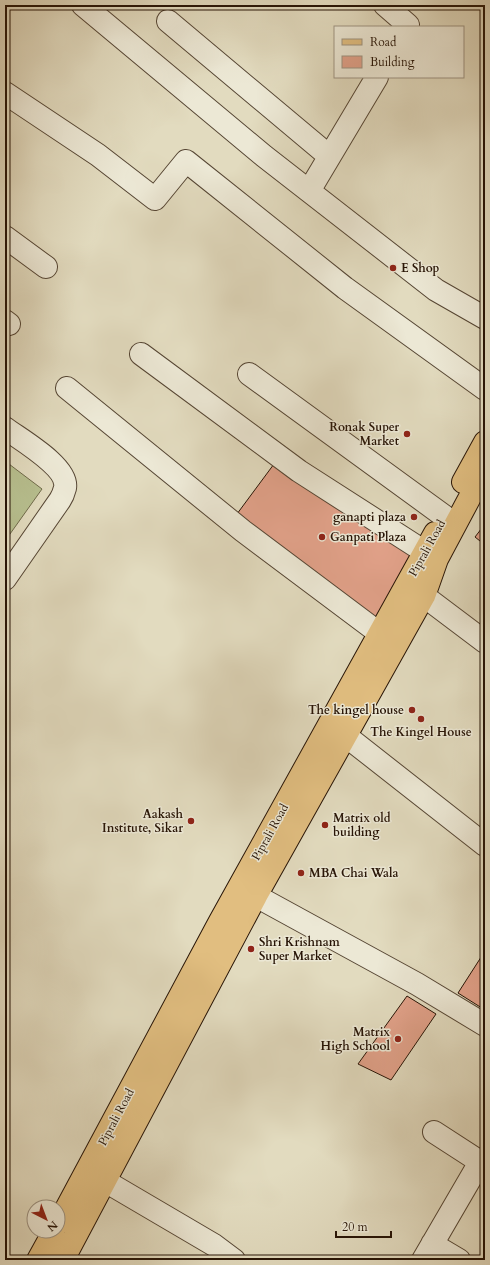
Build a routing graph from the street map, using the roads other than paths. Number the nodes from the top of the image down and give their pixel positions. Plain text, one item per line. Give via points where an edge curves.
1 (83, 5) edge
2 (385, 5) edge
3 (168, 21) dead end
4 (408, 26) edge
5 (376, 78) edge
6 (5, 94) edge
7 (329, 156) junction
8 (309, 191) junction
9 (5, 237) edge
10 (46, 267) dead end
11 (485, 318) edge
12 (142, 354) dead end
13 (249, 374) dead end
14 (67, 388) dead end
15 (485, 389) edge
16 (5, 428) edge
17 (485, 442) edge
18 (485, 469) edge
19 (444, 516) junction
20 (425, 552) junction
21 (5, 579) edge
22 (424, 596) junction
23 (379, 633) junction
24 (485, 642) edge
25 (346, 736) junction
26 (485, 845) edge
27 (256, 896) junction
28 (485, 1025) edge
29 (434, 1132) dead end
30 (483, 1164) edge
31 (105, 1181) junction
32 (66, 1209) edge
33 (50, 1239) edge
34 (428, 1252) edge
35 (38, 1260) edge
36 (63, 1260) edge
37 (234, 1260) edge
38 (459, 1260) edge

1 - 8 street
2 - 4 street
3 - 7 street
5 - 7 street
6 - 15 street via 98,155 155,199 186,162 345,288
7 - 8 street
8 - 11 street via 436,290
9 - 10 street
12 - 20 street via 299,471
13 - 19 street
14 - 23 street via 243,531
16 - 21 street via 53,463 63,476 65,488 60,500
17 - 19 main road, Piprali Road
18 - 22 main road via 437,559
19 - 20 main road, Piprali Road
20 - 23 main road, Piprali Road
22 - 24 street
22 - 25 main road
23 - 32 main road, Piprali Road via 219,923
25 - 26 street
25 - 27 main road
27 - 28 street via 417,984
27 - 31 main road
29 - 30 street
30 - 34 street
31 - 36 main road
31 - 37 street via 214,1245
33 - 35 main road
34 - 38 street

